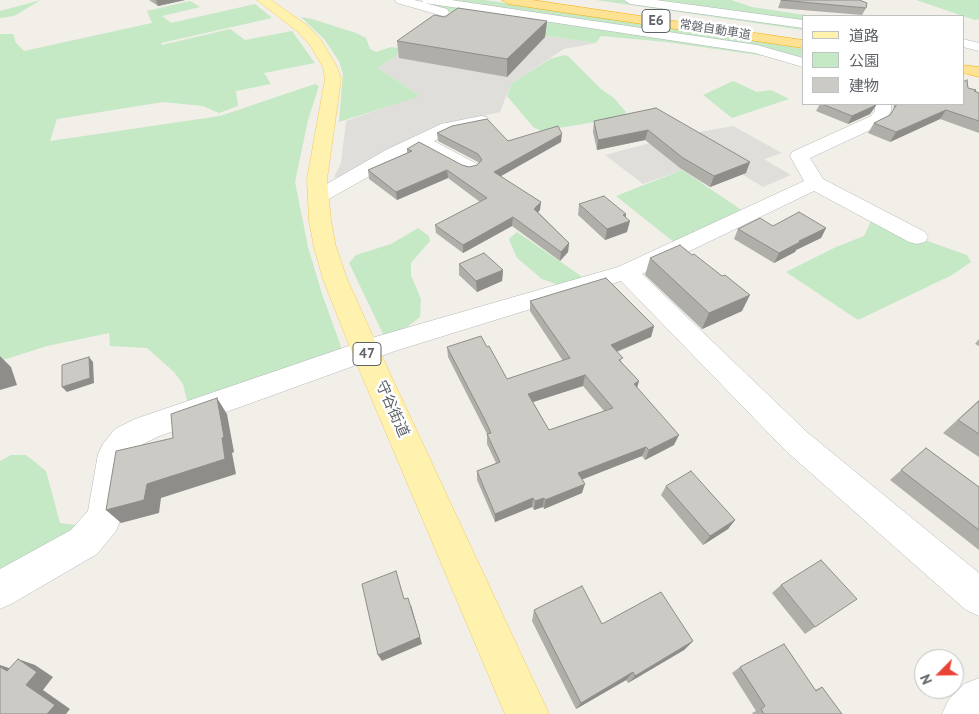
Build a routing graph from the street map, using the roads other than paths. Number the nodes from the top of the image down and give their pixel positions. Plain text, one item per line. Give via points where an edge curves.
1 (263, 0) edge
2 (401, 0) edge
3 (427, 0) edge
4 (508, 0) edge
5 (572, 0) edge
6 (630, 0) edge
7 (761, 5) dead end
8 (456, 16) edge
9 (802, 17) edge
10 (802, 18) edge
11 (802, 34) edge
12 (602, 38) dead end
13 (964, 41) edge
14 (964, 41) edge
15 (979, 42) edge
16 (802, 44) edge
17 (979, 47) edge
18 (782, 56) junction
19 (964, 58) edge
20 (979, 61) edge
21 (802, 63) edge
22 (964, 69) edge
23 (979, 72) edge
24 (883, 105) edge
25 (481, 121) edge
26 (420, 141) junction
27 (470, 168) edge
28 (815, 183) junction
29 (318, 197) junction
30 (916, 237) dead end
31 (626, 272) junction
32 (365, 350) junction
33 (0, 590) edge
34 (979, 597) edge
35 (979, 699) edge
36 (527, 714) edge
37 (964, 714) edge

1 - 29 main road, 守谷街道 / 47 via 303,29 330,67 333,79 317,179
2 - 8 street
3 - 18 street
4 - 16 highway, 常磐自動車道 / E6
5 - 11 highway, 常磐自動車道 / E6
6 - 10 street
7 - 9 street
12 - 18 street via 773,59
13 - 15 street
14 - 17 street
18 - 21 street
19 - 20 highway
22 - 23 highway
24 - 28 street via 877,120 799,156
25 - 26 street via 447,128
26 - 27 street
26 - 29 street
28 - 30 street
28 - 31 street
29 - 32 main road, 守谷街道 / 47 via 325,247
31 - 32 street
31 - 34 street via 797,442
32 - 33 street via 126,438 114,454 104,519 84,542
32 - 36 main road, 守谷街道 / 47
35 - 37 street

